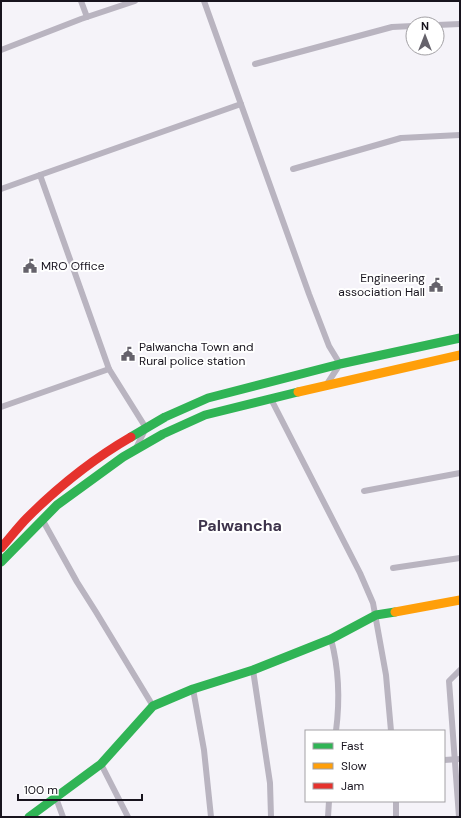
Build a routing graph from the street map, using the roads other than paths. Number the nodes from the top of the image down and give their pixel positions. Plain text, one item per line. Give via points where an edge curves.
1 (81, 1) edge
2 (135, 1) edge
3 (204, 1) edge
4 (87, 17) junction
5 (460, 24) edge
6 (445, 25) edge
7 (405, 26) edge
8 (1, 50) edge
9 (255, 64) dead end
10 (241, 104) junction
11 (460, 135) edge
12 (293, 170) dead end
13 (40, 175) junction
14 (1, 189) edge
15 (460, 338) edge
16 (460, 355) edge
17 (340, 364) junction
18 (109, 369) junction
19 (327, 385) junction
20 (270, 399) junction
21 (1, 407) edge
22 (146, 428) junction
23 (135, 450) junction
24 (460, 473) edge
25 (364, 491) dead end
26 (42, 519) junction
27 (1, 548) edge
28 (460, 558) edge
29 (1, 562) edge
30 (393, 568) dead end
31 (460, 600) edge
32 (376, 615) junction
33 (331, 639) junction
34 (253, 670) junction
35 (460, 670) edge
36 (193, 689) junction
37 (153, 706) junction
38 (336, 730) edge
39 (391, 730) edge
40 (458, 759) edge
41 (445, 760) edge
42 (101, 764) junction
43 (56, 798) junction
44 (329, 802) edge
45 (396, 802) edge
46 (29, 817) edge
47 (63, 817) edge
48 (128, 817) edge
49 (211, 817) edge
50 (271, 817) edge
51 (328, 817) edge
52 (396, 817) edge
53 (459, 817) edge

1 - 4 street
2 - 4 street
3 - 10 street
4 - 8 street
5 - 6 street
7 - 9 street via 392,27
10 - 13 street
10 - 17 street via 329,346
11 - 12 street via 401,138
13 - 14 street
13 - 18 street
15 - 17 main road
16 - 19 main road
17 - 19 street
17 - 22 main road via 208,398
18 - 21 street
18 - 22 street
19 - 20 main road
20 - 23 main road via 205,415
20 - 32 street via 360,572
22 - 23 street
22 - 27 main road via 57,490 26,519
23 - 26 main road via 88,482
24 - 25 street
26 - 29 main road
26 - 37 street via 76,582
28 - 30 street
31 - 32 main road
32 - 33 main road
32 - 39 street
33 - 34 main road
33 - 38 street via 336,658 338,685
34 - 36 main road
34 - 50 street via 270,783
35 - 40 street via 449,681
36 - 37 main road
36 - 49 street via 204,750
37 - 42 main road
40 - 41 street
40 - 53 street
42 - 43 main road
42 - 48 street
43 - 46 main road
43 - 47 street
44 - 51 street
45 - 52 street

